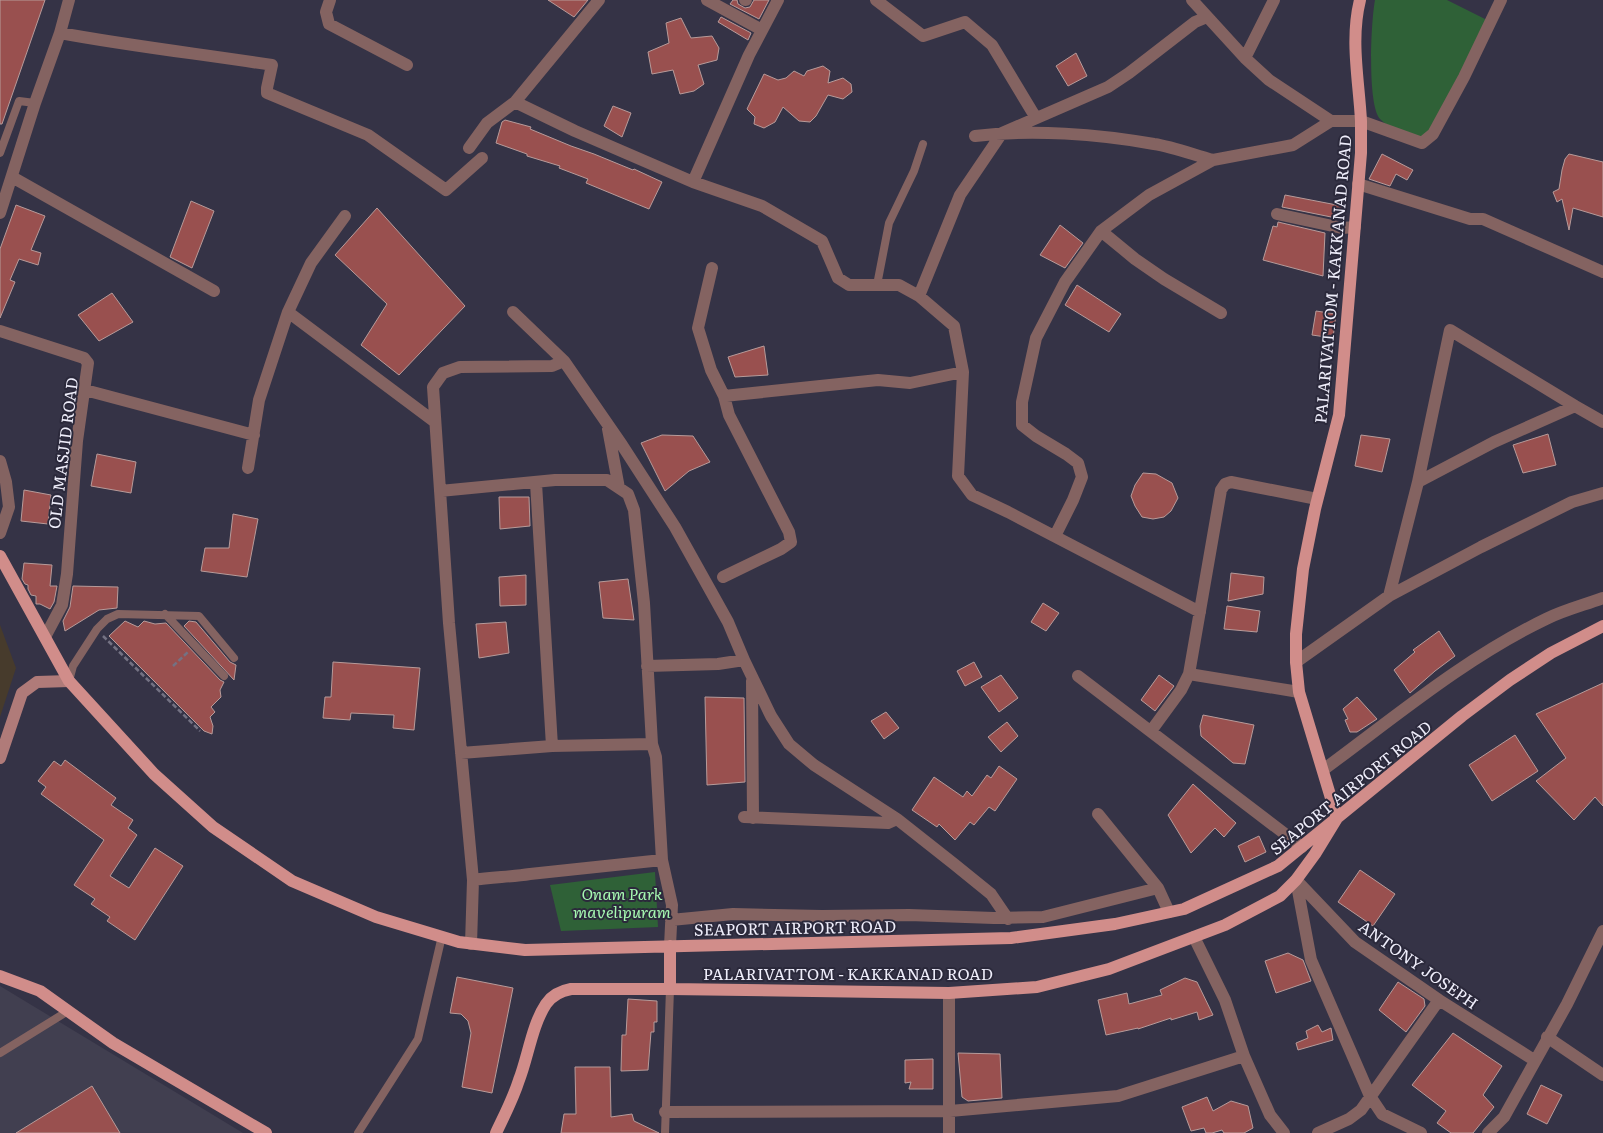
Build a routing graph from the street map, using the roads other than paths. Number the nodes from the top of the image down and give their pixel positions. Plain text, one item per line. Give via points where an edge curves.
1 (69, 0) edge
2 (330, 0) edge
3 (599, 0) edge
4 (707, 0) edge
5 (778, 0) edge
6 (876, 0) edge
7 (1192, 0) edge
8 (1274, 0) edge
9 (1360, 0) edge
10 (1501, 0) edge
11 (1207, 17) junction
12 (762, 30) junction
13 (60, 33) junction
14 (1245, 58) junction
15 (407, 65) dead end
16 (515, 102) junction
17 (35, 103) junction
18 (1036, 118) junction
19 (1331, 121) junction
20 (1361, 121) junction
21 (1002, 133) junction
22 (975, 136) dead end
23 (923, 144) dead end
24 (469, 148) dead end
25 (0, 153) edge
26 (482, 158) dead end
27 (1213, 160) junction
28 (12, 177) junction
29 (692, 182) junction
30 (1358, 184) junction
31 (0, 213) edge
32 (1277, 214) dead end
33 (345, 216) dead end
34 (1355, 227) junction
35 (1100, 231) junction
36 (712, 268) dead end
37 (1603, 272) edge
38 (877, 285) junction
39 (214, 291) dead end
40 (919, 296) junction
41 (288, 312) junction
42 (513, 312) dead end
43 (1221, 313) dead end
44 (0, 331) edge
45 (564, 361) junction
46 (963, 372) junction
47 (85, 390) junction
48 (724, 396) junction
49 (1575, 406) junction
50 (436, 422) junction
51 (1603, 422) edge
52 (608, 424) junction
53 (254, 435) junction
54 (0, 461) edge
55 (248, 468) dead end
56 (1418, 482) junction
57 (536, 483) junction
58 (619, 488) junction
59 (440, 491) junction
60 (1603, 493) edge
61 (1317, 499) junction
62 (0, 533) edge
63 (1055, 536) junction
64 (0, 556) edge
65 (723, 577) dead end
66 (1390, 596) junction
67 (1603, 598) edge
68 (1200, 612) junction
69 (165, 614) junction
70 (1603, 626) edge
71 (45, 637) junction
72 (234, 658) dead end
73 (744, 660) junction
74 (1296, 662) junction
75 (647, 666) junction
76 (1189, 674) junction
77 (224, 676) dead end
78 (752, 676) junction
79 (1078, 676) dead end
80 (69, 681) junction
81 (1299, 692) junction
82 (1151, 731) junction
83 (652, 744) junction
84 (552, 746) junction
85 (461, 753) junction
86 (0, 758) edge
87 (1323, 770) junction
88 (1098, 814) dead end
89 (1337, 818) junction
90 (897, 819) junction
91 (1302, 847) junction
92 (662, 860) junction
93 (473, 880) junction
94 (1296, 880) junction
95 (1158, 888) junction
96 (1169, 912) junction
97 (1008, 919) junction
98 (671, 920) junction
99 (1603, 931) edge
100 (442, 936) junction
101 (1194, 937) junction
102 (471, 944) junction
103 (670, 946) junction
104 (0, 976) edge
105 (670, 989) junction
106 (949, 993) junction
107 (1438, 1000) junction
108 (68, 1011) junction
109 (1548, 1037) junction
110 (0, 1053) edge
111 (1244, 1056) junction
112 (1534, 1060) junction
113 (1603, 1075) edge
114 (1370, 1096) junction
115 (950, 1111) junction
116 (665, 1112) junction
117 (266, 1133) edge
118 (358, 1133) edge
119 (496, 1133) edge
120 (665, 1133) edge
121 (949, 1133) edge
122 (1284, 1133) edge
123 (1318, 1133) edge
124 (1421, 1133) edge
125 (1488, 1133) edge

1 - 13 street
2 - 15 street via 326,12 329,24
3 - 16 street
4 - 12 street
5 - 12 street
6 - 18 street via 923,36 965,22 992,45
7 - 11 street
8 - 14 street
9 - 20 main road, PALARIVATTOM - KAKKANAD ROAD via 1355,45
10 - 20 street via 1464,77 1428,139 1422,143
11 - 14 street
11 - 18 street via 1195,22 1108,87
12 - 29 street
13 - 17 street
13 - 26 street via 272,66 267,93 368,136 446,190
14 - 19 street via 1269,80
16 - 24 street via 487,123
16 - 29 street
17 - 25 lane via 19,102
17 - 28 street
18 - 21 street
19 - 20 street
19 - 27 street via 1293,145
20 - 30 main road, PALARIVATTOM - KAKKANAD ROAD
21 - 22 street
21 - 27 street via 1084,135 1156,144
21 - 40 street via 960,195
23 - 38 lane via 889,223
27 - 35 street via 1149,195
28 - 31 street
28 - 39 street
29 - 38 street via 762,206 822,241 838,278 848,285
30 - 34 main road, PALARIVATTOM - KAKKANAD ROAD
30 - 37 street via 1470,219 1483,219
32 - 34 street via 1342,228
33 - 41 street via 311,263
34 - 61 main road, PALARIVATTOM - KAKKANAD ROAD via 1339,415
35 - 43 street via 1164,279
35 - 63 street via 1065,282 1036,338 1022,402 1022,425 1078,463 1082,477
36 - 48 street via 698,328 711,370
38 - 40 street via 899,285
40 - 46 street via 954,326
41 - 50 street
41 - 53 street via 259,400
42 - 45 street
44 - 47 street, OLD MASJID ROAD via 84,358 88,362
45 - 50 street via 552,366 460,367 443,373 433,387
45 - 52 street
46 - 48 street via 910,383 878,380
46 - 63 street via 958,476 972,495
47 - 53 street
47 - 71 street, OLD MASJID ROAD via 77,441 62,605
48 - 65 street via 729,415 789,532 791,542
49 - 51 street
49 - 56 street via 1494,442
49 - 56 street via 1450,330
50 - 59 street
52 - 58 street
52 - 73 street via 675,527 728,622
53 - 55 street
54 - 62 street via 9,507
56 - 66 street
57 - 58 street via 607,480
57 - 59 street
57 - 84 street
58 - 75 street via 628,494 634,510
59 - 85 street
60 - 66 street via 1572,502
61 - 68 street via 1231,482 1225,484 1221,490
61 - 74 main road, PALARIVATTOM - KAKKANAD ROAD via 1303,569
63 - 68 street
64 - 71 main road, SEAPORT AIRPORT ROAD
66 - 74 street
67 - 87 street via 1547,618 1492,648 1438,683
68 - 76 street
69 - 72 lane via 198,616
69 - 77 lane
69 - 80 lane via 118,614 107,618 72,666
70 - 89 main road, SEAPORT AIRPORT ROAD via 1551,653 1510,680
71 - 80 main road, SEAPORT AIRPORT ROAD
73 - 75 street
73 - 78 street
74 - 81 main road, PALARIVATTOM - KAKKANAD ROAD
75 - 83 street
76 - 81 street
76 - 82 street
78 - 90 street via 771,716 790,744 814,765
78 - 90 street via 748,818 888,823
79 - 82 street
80 - 86 main road via 37,682 22,693
80 - 100 main road, SEAPORT AIRPORT ROAD via 154,774 213,827 292,882 376,917
81 - 87 main road, PALARIVATTOM - KAKKANAD ROAD
82 - 91 street
83 - 84 street
83 - 92 street via 656,757
84 - 85 street
85 - 93 street
87 - 89 main road, PALARIVATTOM - KAKKANAD ROAD
88 - 95 street
89 - 91 main road, SEAPORT AIRPORT ROAD
89 - 94 main road, PALARIVATTOM - KAKKANAD ROAD
90 - 97 street via 991,894
91 - 96 main road, SEAPORT AIRPORT ROAD via 1278,866 1184,909
92 - 93 street
92 - 98 street via 672,905
93 - 102 street
94 - 101 main road, PALARIVATTOM - KAKKANAD ROAD via 1280,896 1225,925
94 - 107 street, ANTONY JOSEPH via 1355,942
94 - 114 street via 1311,960
95 - 96 street
95 - 97 street via 1043,917
96 - 103 main road, SEAPORT AIRPORT ROAD via 1115,924 1011,938
97 - 98 street via 733,914
98 - 103 street
99 - 109 street
100 - 102 main road, SEAPORT AIRPORT ROAD
100 - 118 lane via 418,1038
101 - 106 main road, PALARIVATTOM - KAKKANAD ROAD via 1109,969 1037,987
101 - 111 street via 1225,1000
102 - 103 main road, SEAPORT AIRPORT ROAD via 525,950
103 - 105 main road
104 - 108 main road via 40,991
105 - 106 main road, PALARIVATTOM - KAKKANAD ROAD
105 - 116 lane
105 - 119 main road, PALARIVATTOM - KAKKANAD ROAD via 571,989 552,997 539,1018 519,1081
106 - 115 street
107 - 112 street, ANTONY JOSEPH
107 - 114 street
108 - 110 lane
108 - 117 main road via 113,1043
109 - 112 street
109 - 113 street
111 - 115 street via 1118,1096
111 - 122 street via 1270,1115
112 - 125 street via 1504,1117
114 - 123 street via 1361,1110 1349,1119
114 - 124 street via 1382,1114
115 - 116 street
115 - 121 street
116 - 120 lane

